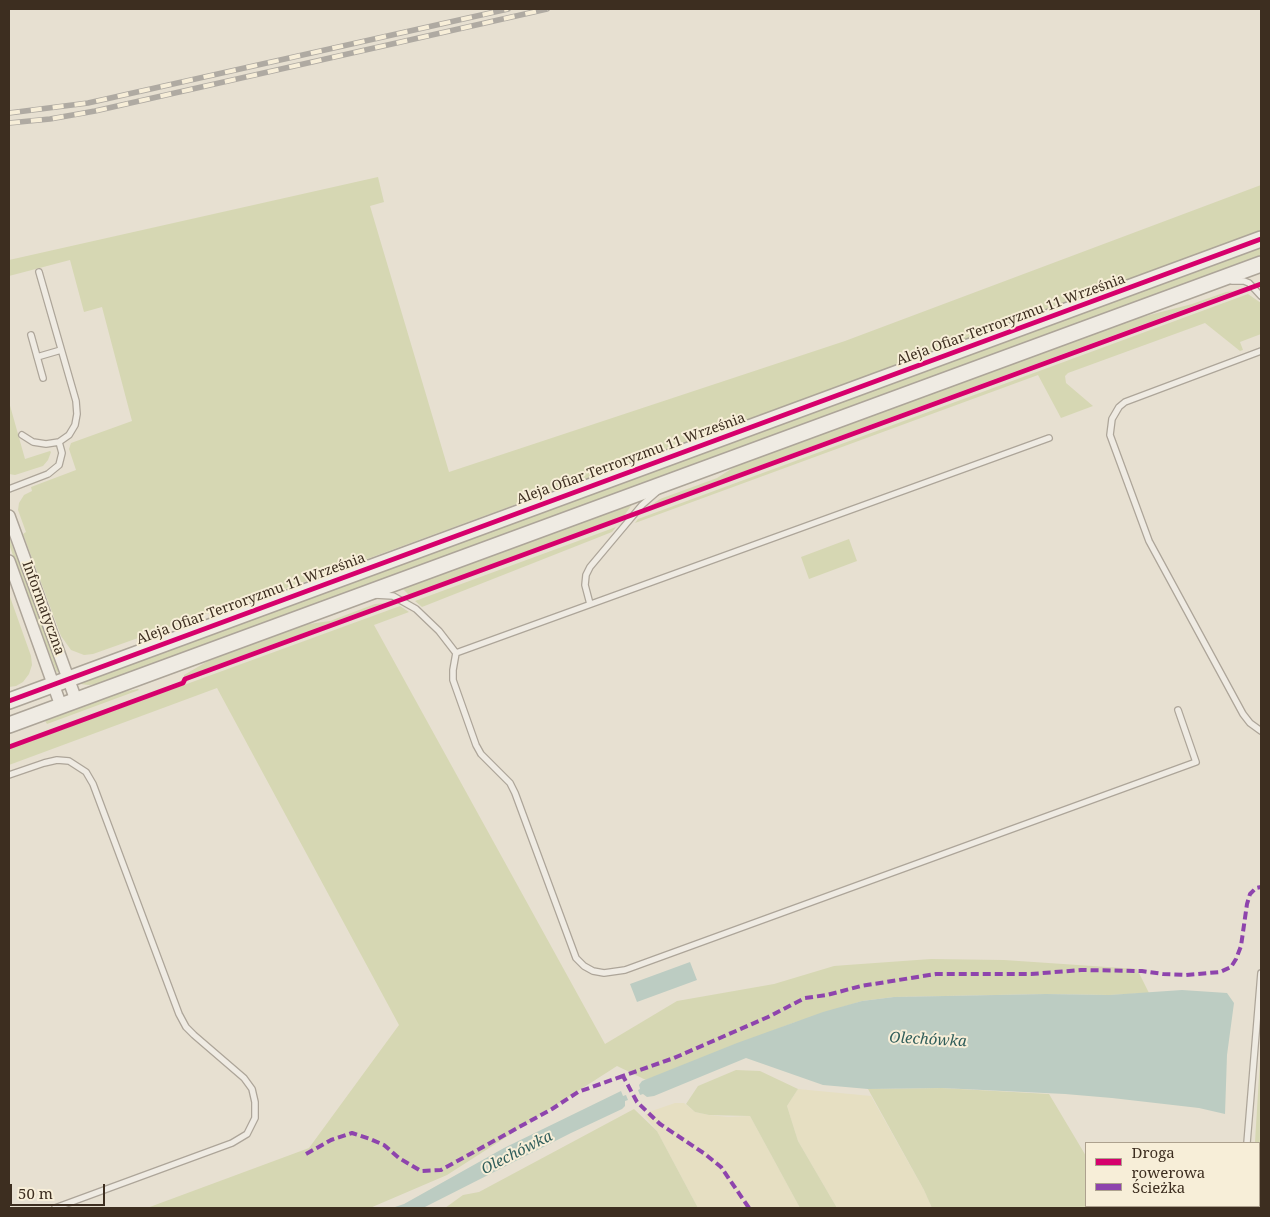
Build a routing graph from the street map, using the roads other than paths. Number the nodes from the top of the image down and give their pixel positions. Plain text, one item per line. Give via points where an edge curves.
1 (1261, 240) edge
2 (1261, 264) edge
3 (39, 272) dead end
4 (1203, 286) junction
5 (1261, 296) edge
6 (31, 335) dead end
7 (61, 350) junction
8 (1261, 351) edge
9 (37, 357) junction
10 (43, 378) dead end
11 (22, 435) dead end
12 (1049, 438) dead end
13 (59, 442) junction
14 (669, 482) junction
15 (9, 489) edge
16 (9, 516) edge
17 (10, 567) edge
18 (363, 594) junction
19 (590, 604) junction
20 (456, 652) junction
21 (68, 679) junction
22 (53, 684) junction
23 (76, 700) junction
24 (9, 701) edge
25 (61, 706) junction
26 (1178, 710) dead end
27 (9, 725) edge
28 (1261, 731) edge
29 (9, 775) edge
30 (1261, 973) edge
31 (1247, 1142) edge
32 (55, 1208) edge

1 - 21 street, Aleja Ofiar Terroryzmu 11 Września
2 - 4 street
3 - 7 lane
4 - 5 lane via 1244,281
4 - 14 street
6 - 9 lane
7 - 9 lane
7 - 13 lane via 77,414 69,436
8 - 28 lane via 1125,402 1112,419 1110,435 1149,541 1243,714
9 - 10 lane
11 - 13 lane via 33,442
12 - 19 lane
13 - 15 lane via 62,453 59,465 48,474
14 - 18 street
14 - 19 lane via 642,505 586,574
16 - 21 street, Informatyczna
17 - 22 street, Informatyczna
18 - 20 lane via 392,596 407,604 439,631
18 - 23 street
19 - 20 lane
20 - 26 lane via 453,680 476,745 515,793 576,958 584,966 604,973 626,970 1196,762
21 - 22 street, Aleja Ofiar Terroryzmu 11 Września
21 - 23 street, Informatyczna
22 - 24 street, Aleja Ofiar Terroryzmu 11 Września
22 - 25 street, Informatyczna
23 - 25 street
25 - 27 street
29 - 32 lane via 57,760 69,761 86,772 179,1014 194,1035 244,1078 252,1089 255,1102 255,1118 247,1134 232,1143
30 - 31 lane

